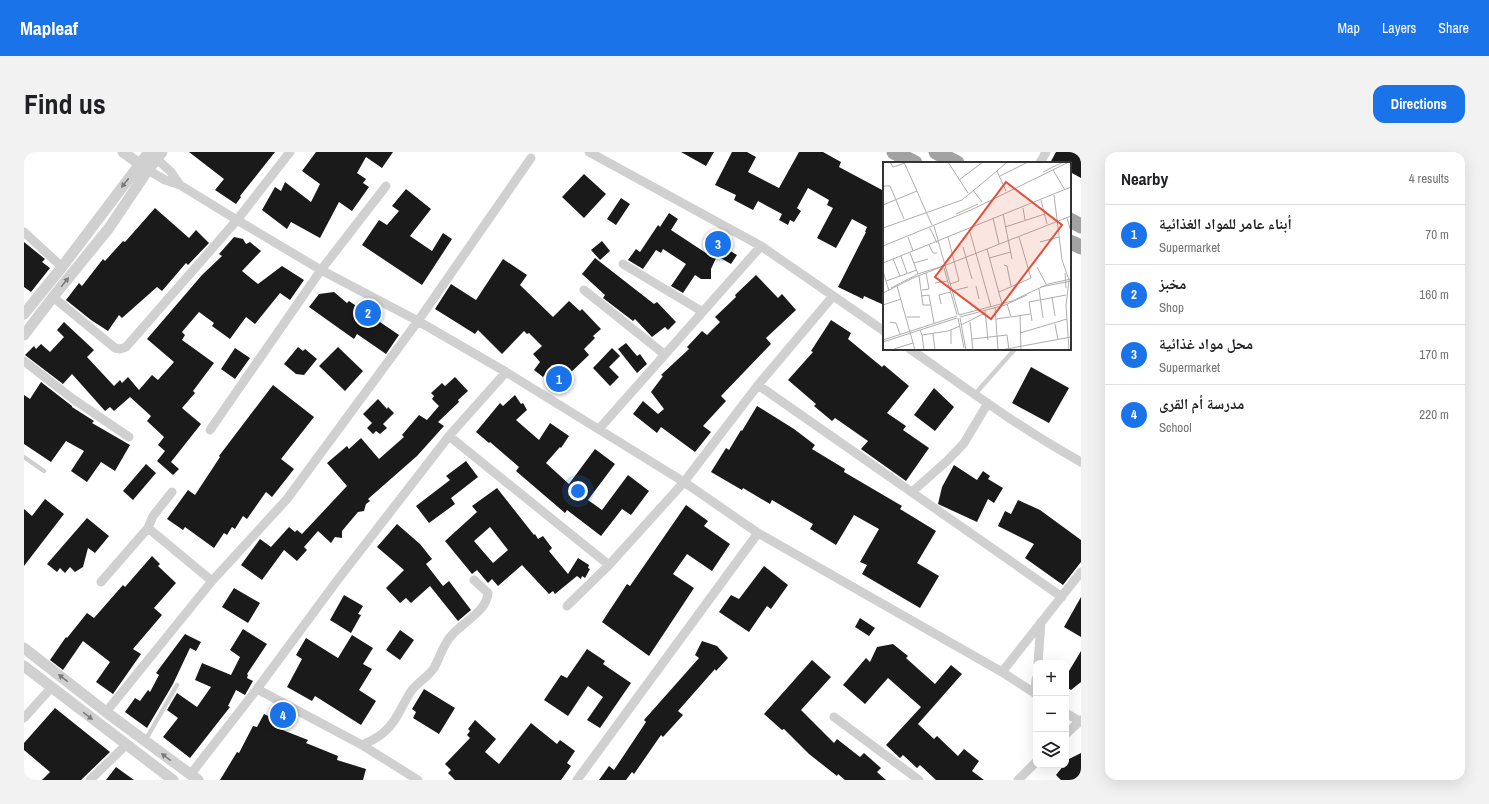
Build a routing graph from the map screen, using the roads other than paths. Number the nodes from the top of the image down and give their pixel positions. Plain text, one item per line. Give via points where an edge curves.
1 (123, 152) edge
2 (290, 152) edge
3 (589, 152) edge
4 (894, 152) edge
5 (936, 152) edge
6 (1046, 152) edge
7 (153, 154) edge
8 (531, 158) dead end
9 (914, 162) edge
10 (955, 162) edge
11 (1041, 162) edge
12 (143, 167) junction
13 (180, 185) junction
14 (386, 186) dead end
15 (237, 220) junction
16 (1071, 221) edge
17 (1081, 226) edge
18 (24, 232) edge
19 (1071, 243) edge
20 (761, 246) junction
21 (1081, 248) edge
22 (623, 264) dead end
23 (62, 267) junction
24 (321, 270) junction
25 (584, 290) dead end
26 (833, 296) junction
27 (53, 297) junction
28 (703, 312) junction
29 (24, 314) edge
30 (418, 321) junction
31 (883, 330) edge
32 (24, 335) edge
33 (911, 350) edge
34 (1014, 350) edge
35 (664, 354) junction
36 (24, 361) edge
37 (506, 372) junction
38 (758, 385) junction
39 (975, 394) junction
40 (988, 403) junction
41 (599, 429) junction
42 (210, 430) dead end
43 (449, 436) junction
44 (129, 437) dead end
45 (24, 457) edge
46 (1081, 462) edge
47 (44, 471) dead end
48 (684, 482) junction
49 (172, 492) dead end
50 (912, 492) junction
51 (148, 528) junction
52 (758, 533) junction
53 (610, 565) junction
54 (1081, 572) edge
55 (474, 580) dead end
56 (212, 581) junction
57 (101, 582) dead end
58 (1062, 597) junction
59 (567, 606) dead end
60 (1042, 622) junction
61 (24, 648) edge
62 (1038, 660) edge
63 (24, 666) edge
64 (1002, 672) junction
65 (177, 686) dead end
66 (51, 688) junction
67 (257, 689) junction
68 (1033, 692) edge
69 (24, 704) edge
70 (33, 708) junction
71 (106, 712) junction
72 (1069, 715) edge
73 (834, 717) dead end
74 (24, 718) edge
75 (1080, 721) edge
76 (1068, 732) edge
77 (145, 741) junction
78 (127, 744) junction
79 (362, 746) junction
80 (1033, 765) edge
81 (194, 777) edge
82 (90, 780) edge
83 (173, 780) edge
84 (418, 780) edge
85 (576, 780) edge
86 (919, 780) edge
87 (1018, 780) edge

1 - 12 street
2 - 15 street
3 - 20 street
4 - 9 highway
5 - 10 highway
6 - 11 street
7 - 12 street
7 - 13 street
8 - 30 street
12 - 13 street via 165,180
12 -> 23 street
27 -> 12 street via 109,228
13 - 15 street
14 - 24 street
15 - 24 street
15 - 27 street via 126,347 115,348
16 - 17 highway
18 - 23 street
19 - 21 highway
20 - 26 street
20 - 28 street
22 - 28 street
23 - 29 street
24 - 30 street
24 - 42 street
25 - 35 street
26 - 31 street
26 - 38 street
27 - 32 street
28 - 35 street
30 - 37 street
30 - 56 street via 287,499
33 - 39 street
34 - 39 lane
35 - 41 street
36 - 44 street
37 - 41 street
37 - 43 street
38 - 48 street
38 - 50 street
39 - 40 street
40 - 46 street
40 - 50 street via 964,443 947,462
41 - 48 street
43 - 53 street
43 - 67 street
45 - 47 lane
48 - 52 street
48 - 53 street
49 - 51 street via 153,516
50 - 58 street
51 - 56 street
51 - 57 street
52 - 64 street
52 - 85 street
53 - 59 street
54 - 58 street
55 - 79 street via 488,593 488,600 484,606 451,636 434,668 413,689 388,729
56 - 71 street
58 - 60 street
60 - 62 street
60 - 64 street
71 -> 61 street
63 - 66 street
64 - 68 street
65 - 77 lane
66 - 70 street
66 -> 78 street
67 - 79 street
67 - 81 street
69 - 70 street
70 - 74 street
71 - 77 street
72 - 75 street
73 - 86 street
75 - 76 street
81 -> 77 street
78 - 82 street
78 - 83 street
79 - 84 street
80 - 87 street

